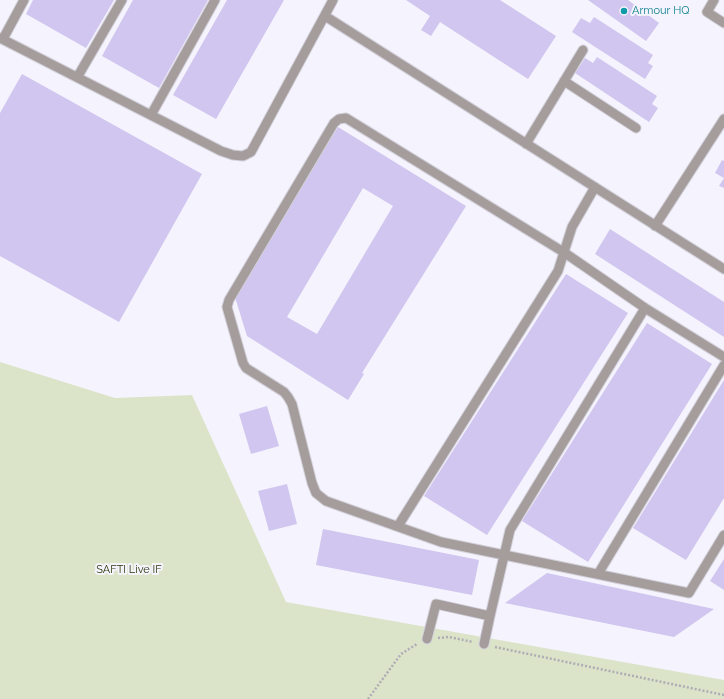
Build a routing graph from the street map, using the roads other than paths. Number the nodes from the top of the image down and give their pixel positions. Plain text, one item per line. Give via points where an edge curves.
1 (24, 0) edge
2 (122, 0) edge
3 (215, 0) edge
4 (333, 0) edge
5 (714, 0) edge
6 (325, 16) junction
7 (724, 23) edge
8 (1, 39) edge
9 (583, 50) dead end
10 (78, 76) junction
11 (564, 81) junction
12 (151, 115) junction
13 (724, 119) edge
14 (636, 128) dead end
15 (526, 144) junction
16 (595, 187) junction
17 (655, 226) junction
18 (565, 253) junction
19 (724, 269) edge
20 (645, 308) junction
21 (724, 357) edge
22 (724, 365) edge
23 (398, 526) junction
24 (724, 535) edge
25 (504, 555) junction
26 (598, 574) junction
27 (490, 616) junction
28 (427, 638) road end
29 (484, 644) road end

1 - 8 lane
2 - 10 lane
3 - 12 lane
4 - 6 lane
5 - 7 lane via 707,12
6 - 12 lane via 251,152 243,156 221,151
6 - 15 lane
8 - 10 lane
9 - 11 lane
10 - 12 lane
11 - 14 lane
11 - 15 lane
13 - 17 lane
15 - 16 lane
16 - 17 lane
16 - 18 lane via 572,227
17 - 19 lane
18 - 20 lane
18 - 23 lane via 558,271
18 - 23 lane via 354,122 346,118 334,123 229,300 227,313 246,368 284,392 292,404 316,493 326,501
20 - 21 lane
20 - 25 lane via 510,530
22 - 26 lane
23 - 25 lane via 441,542
24 - 26 lane via 689,593
25 - 26 lane
25 - 27 lane
27 - 28 lane via 436,604
27 - 29 lane

